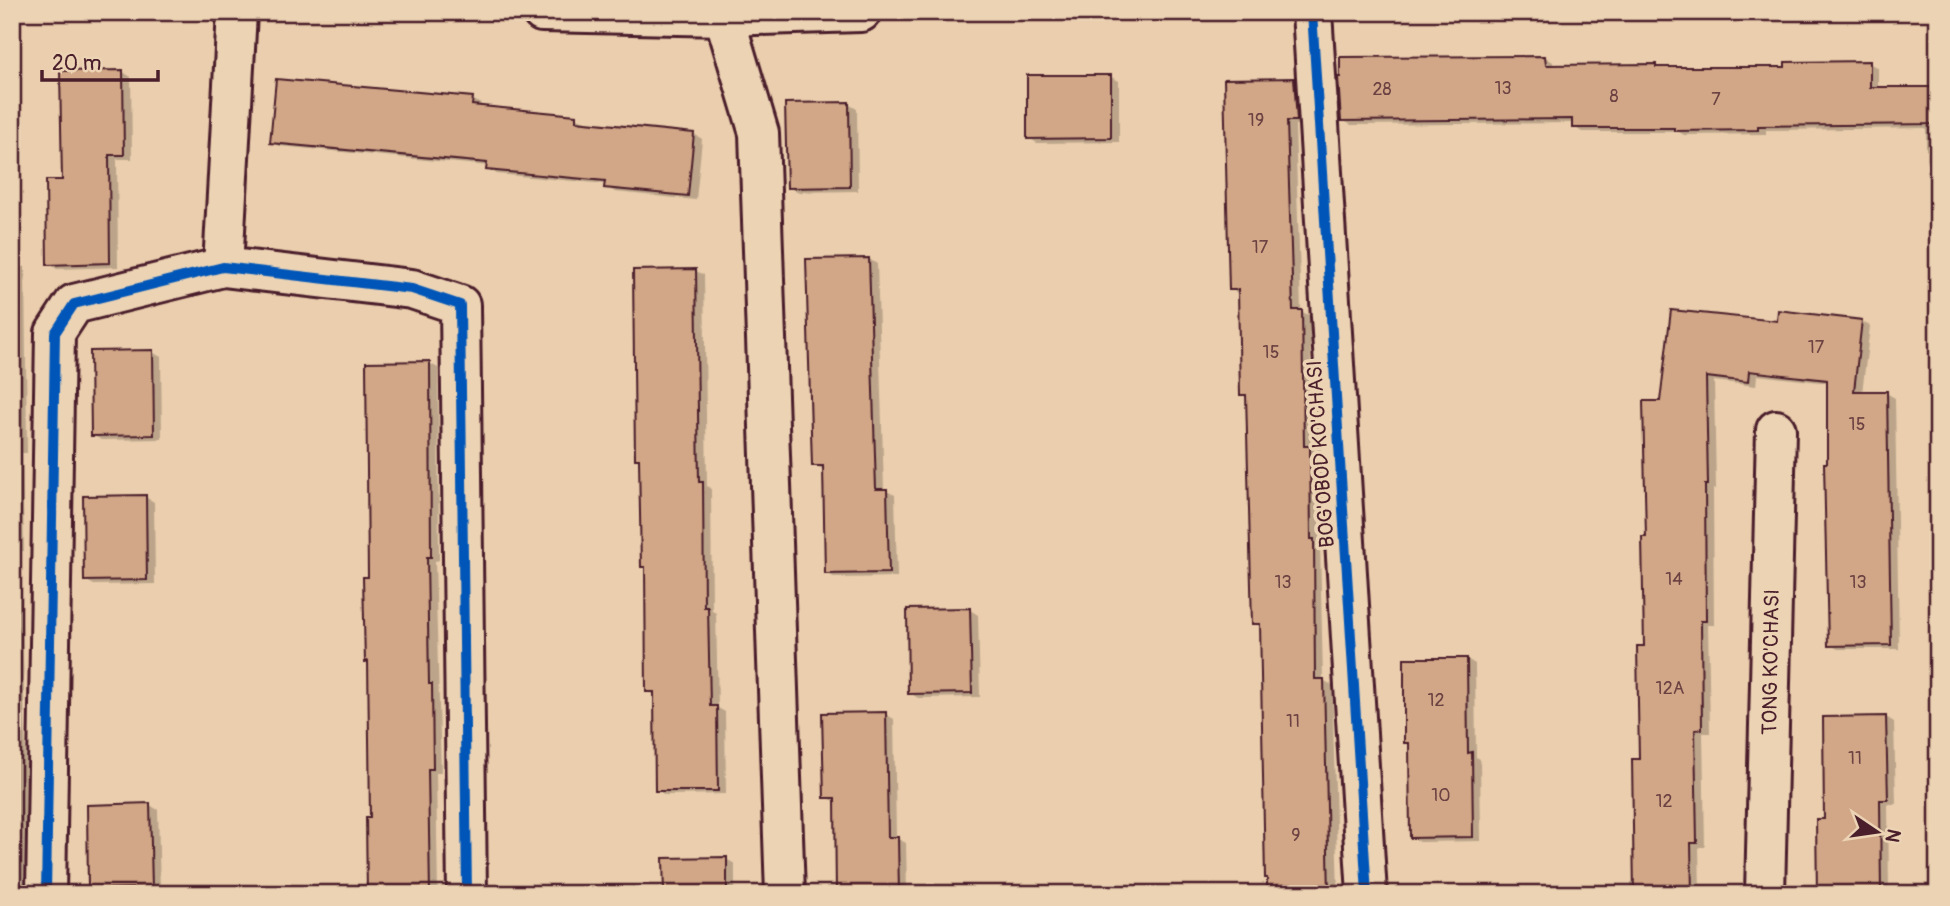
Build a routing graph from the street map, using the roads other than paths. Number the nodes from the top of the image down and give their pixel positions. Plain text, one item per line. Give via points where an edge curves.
1 (237, 12) edge
2 (542, 12) edge
3 (861, 12) edge
4 (1312, 12) edge
5 (724, 16) junction
6 (223, 267) junction
7 (1776, 430) dead end
8 (46, 894) edge
9 (467, 894) edge
10 (785, 894) edge
11 (1367, 894) edge
12 (1765, 894) edge

1 - 6 street
2 - 5 street
3 - 5 street
4 - 11 street, BOG'OBOD KO'CHASI
5 - 10 street via 759,133
6 - 8 street via 74,304 55,332
6 - 9 street via 412,289 460,306
7 - 12 street, TONG KO'CHASI

